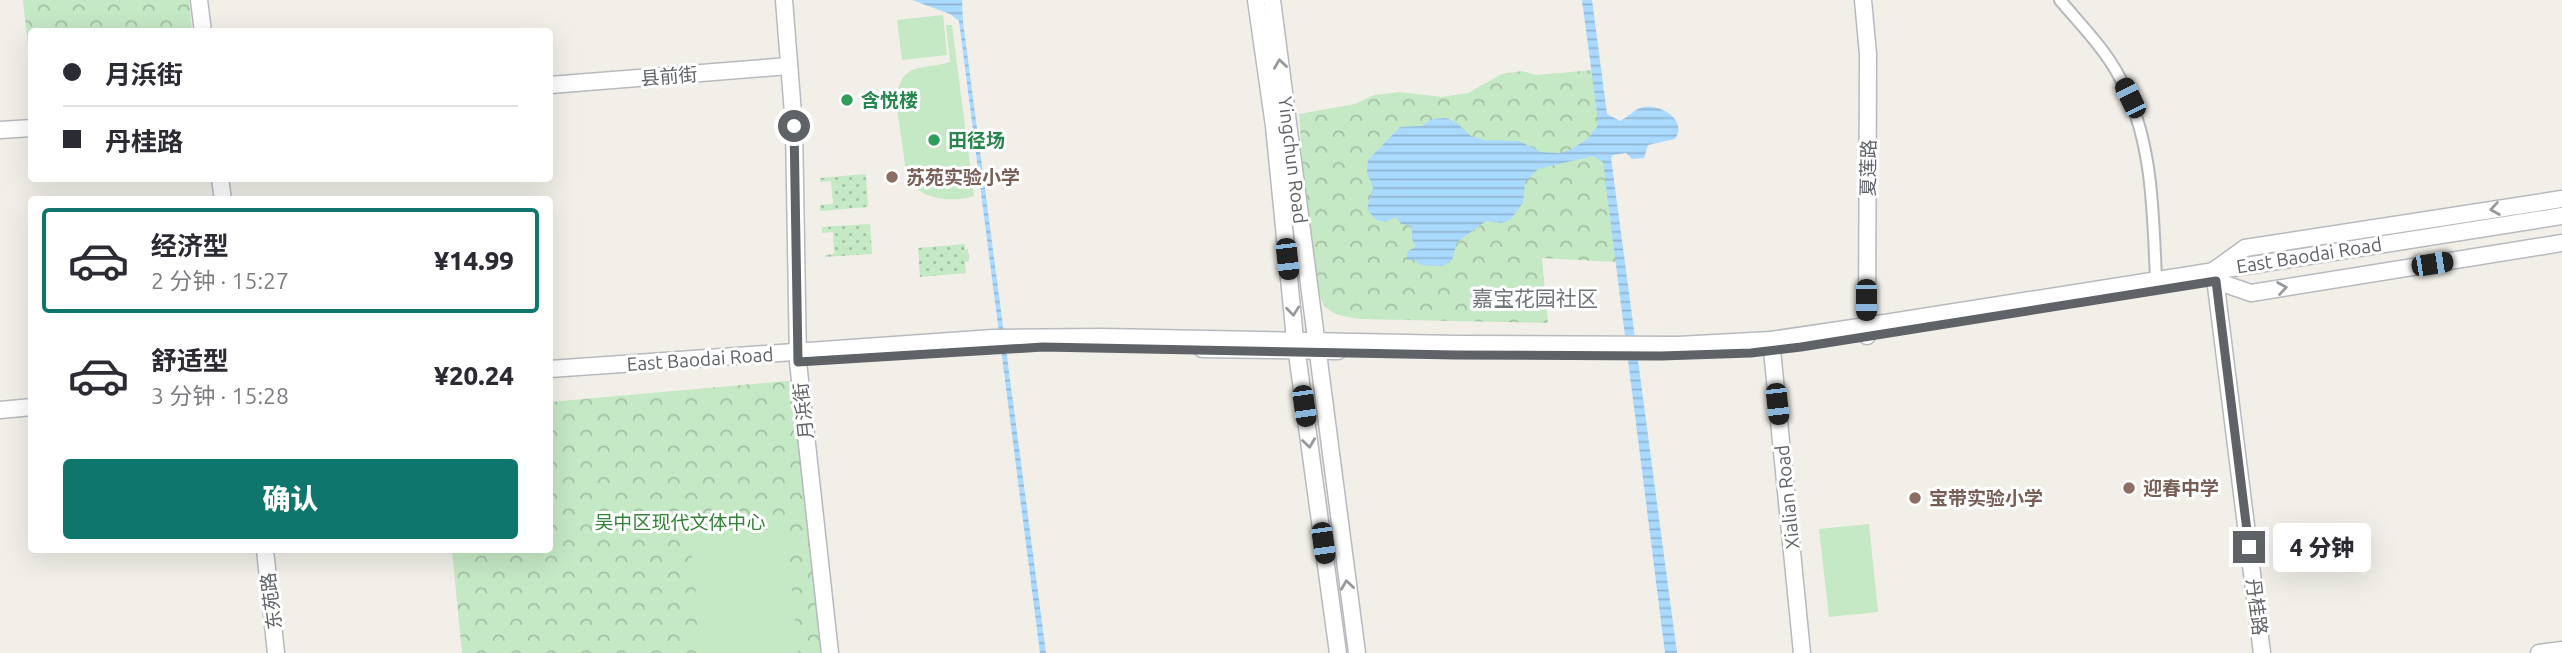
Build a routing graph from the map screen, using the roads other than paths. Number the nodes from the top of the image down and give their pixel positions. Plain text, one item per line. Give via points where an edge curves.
1 (199, 0) edge
2 (784, 0) edge
3 (1256, 0) edge
4 (1272, 0) edge
5 (1863, 0) edge
6 (2060, 0) edge
7 (202, 28) edge
8 (789, 66) junction
9 (553, 85) edge
10 (28, 128) edge
11 (0, 130) edge
12 (2562, 198) edge
13 (2562, 216) edge
14 (2562, 226) edge
15 (2525, 227) junction
16 (2562, 243) edge
17 (2215, 276) junction
18 (2156, 280) junction
19 (1866, 331) junction
20 (1296, 345) junction
21 (1315, 345) junction
22 (1771, 346) junction
23 (798, 357) junction
24 (553, 369) edge
25 (553, 380) edge
26 (28, 407) edge
27 (0, 410) edge
28 (28, 418) edge
29 (0, 420) edge
30 (265, 553) edge
31 (2562, 650) edge
32 (276, 653) edge
33 (830, 653) edge
34 (1338, 653) edge
35 (1357, 653) edge
36 (1802, 653) edge
37 (2262, 653) edge
38 (2539, 653) edge

1 - 7 main road
2 - 8 main road, 月浜街
3 -> 20 main road, Yingchun Road
21 -> 4 main road, Yingchun Road
5 - 19 main road, 夏莲路 via 1868,54
6 - 18 street via 2118,75 2134,108 2147,156
8 - 9 main road, 县前街
8 - 23 main road, 月浜街
10 - 11 main road
12 -> 17 main road via 2245,248
13 - 15 main road, East Baodai Road
14 - 15 main road, East Baodai Road
15 - 17 main road, East Baodai Road
17 -> 16 main road via 2251,293
17 - 18 main road, East Baodai Road
17 - 19 main road, East Baodai Road
17 - 37 main road, 丹桂路
18 - 19 main road, East Baodai Road
19 - 22 main road, East Baodai Road
20 - 21 main road, East Baodai Road
20 - 23 main road, East Baodai Road via 1001,343
20 -> 34 main road, Yingchun Road
21 - 22 main road, East Baodai Road via 1455,355
35 -> 21 main road, Yingchun Road
22 - 36 main road, Xialian Road
23 - 24 main road, East Baodai Road
23 - 25 main road, East Baodai Road
23 - 33 main road, 月浜街
26 - 27 main road
28 - 29 main road
30 - 32 main road, 东苑路
31 - 38 main road

